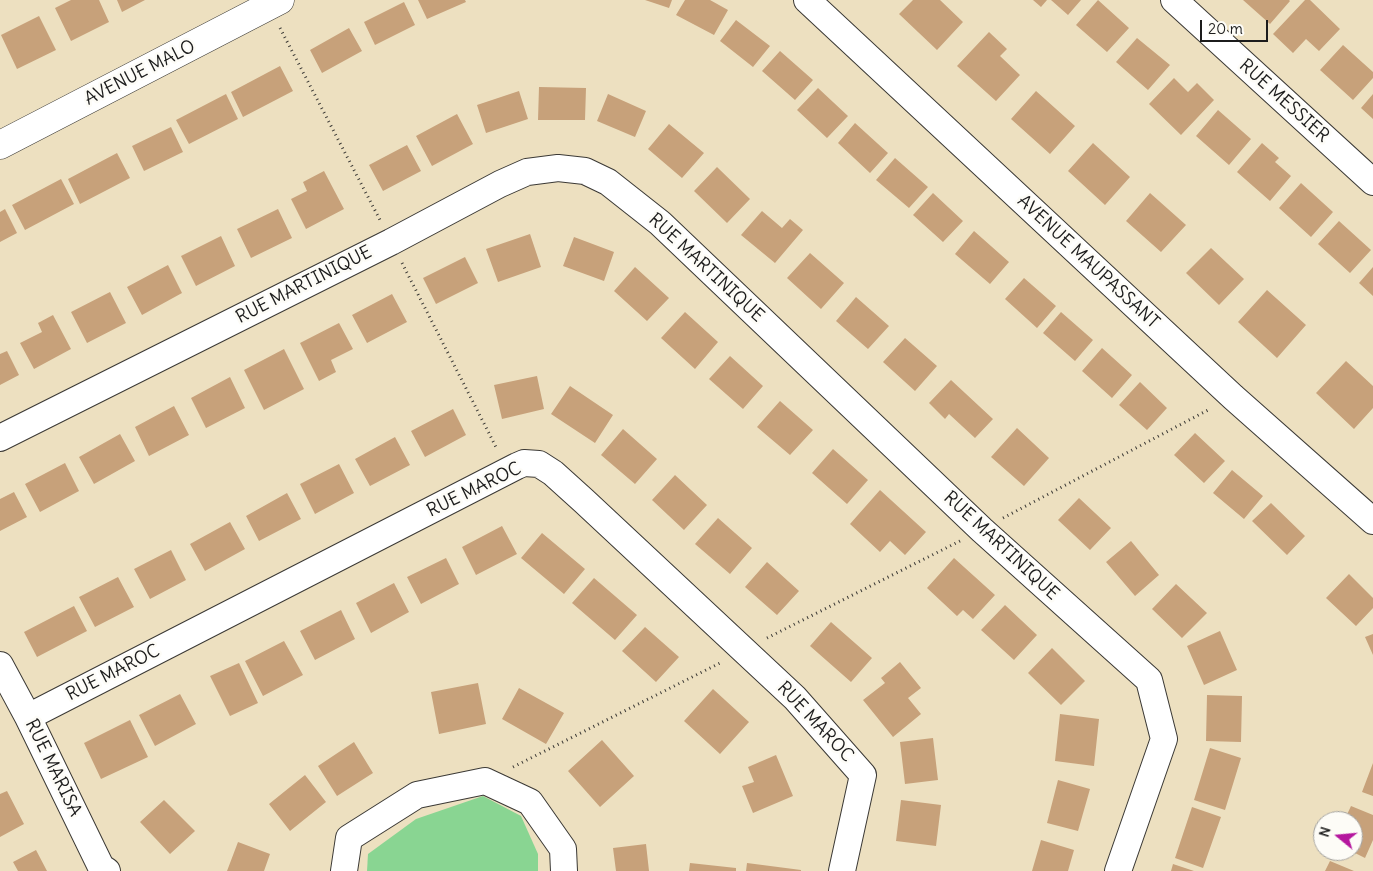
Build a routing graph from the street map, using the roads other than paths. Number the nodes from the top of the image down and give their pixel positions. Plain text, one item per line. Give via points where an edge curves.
1 (806, 0) edge
2 (1174, 0) edge
3 (279, 12) edge
4 (0, 145) edge
5 (1373, 182) edge
6 (0, 438) edge
7 (1373, 521) edge
8 (0, 665) edge
9 (28, 717) junction
10 (107, 871) edge
11 (344, 871) edge
12 (564, 871) edge
13 (842, 871) edge
14 (1118, 871) edge

1 - 7 street, AVENUE MAUPASSANT via 1233,397
2 - 5 street, RUE MESSIER
3 - 4 street, AVENUE MALO
6 - 14 street, RUE MARTINIQUE via 500,184 527,172 558,168 585,171 608,182 660,223 982,530 1149,680 1164,739
8 - 9 street, RUE MARISA
9 - 10 street, RUE MARISA via 101,867
9 - 13 street, RUE MAROC via 524,463 539,464 553,473 745,650 795,698 864,775
11 - 12 street via 349,838 417,795 485,781 530,802 563,850

